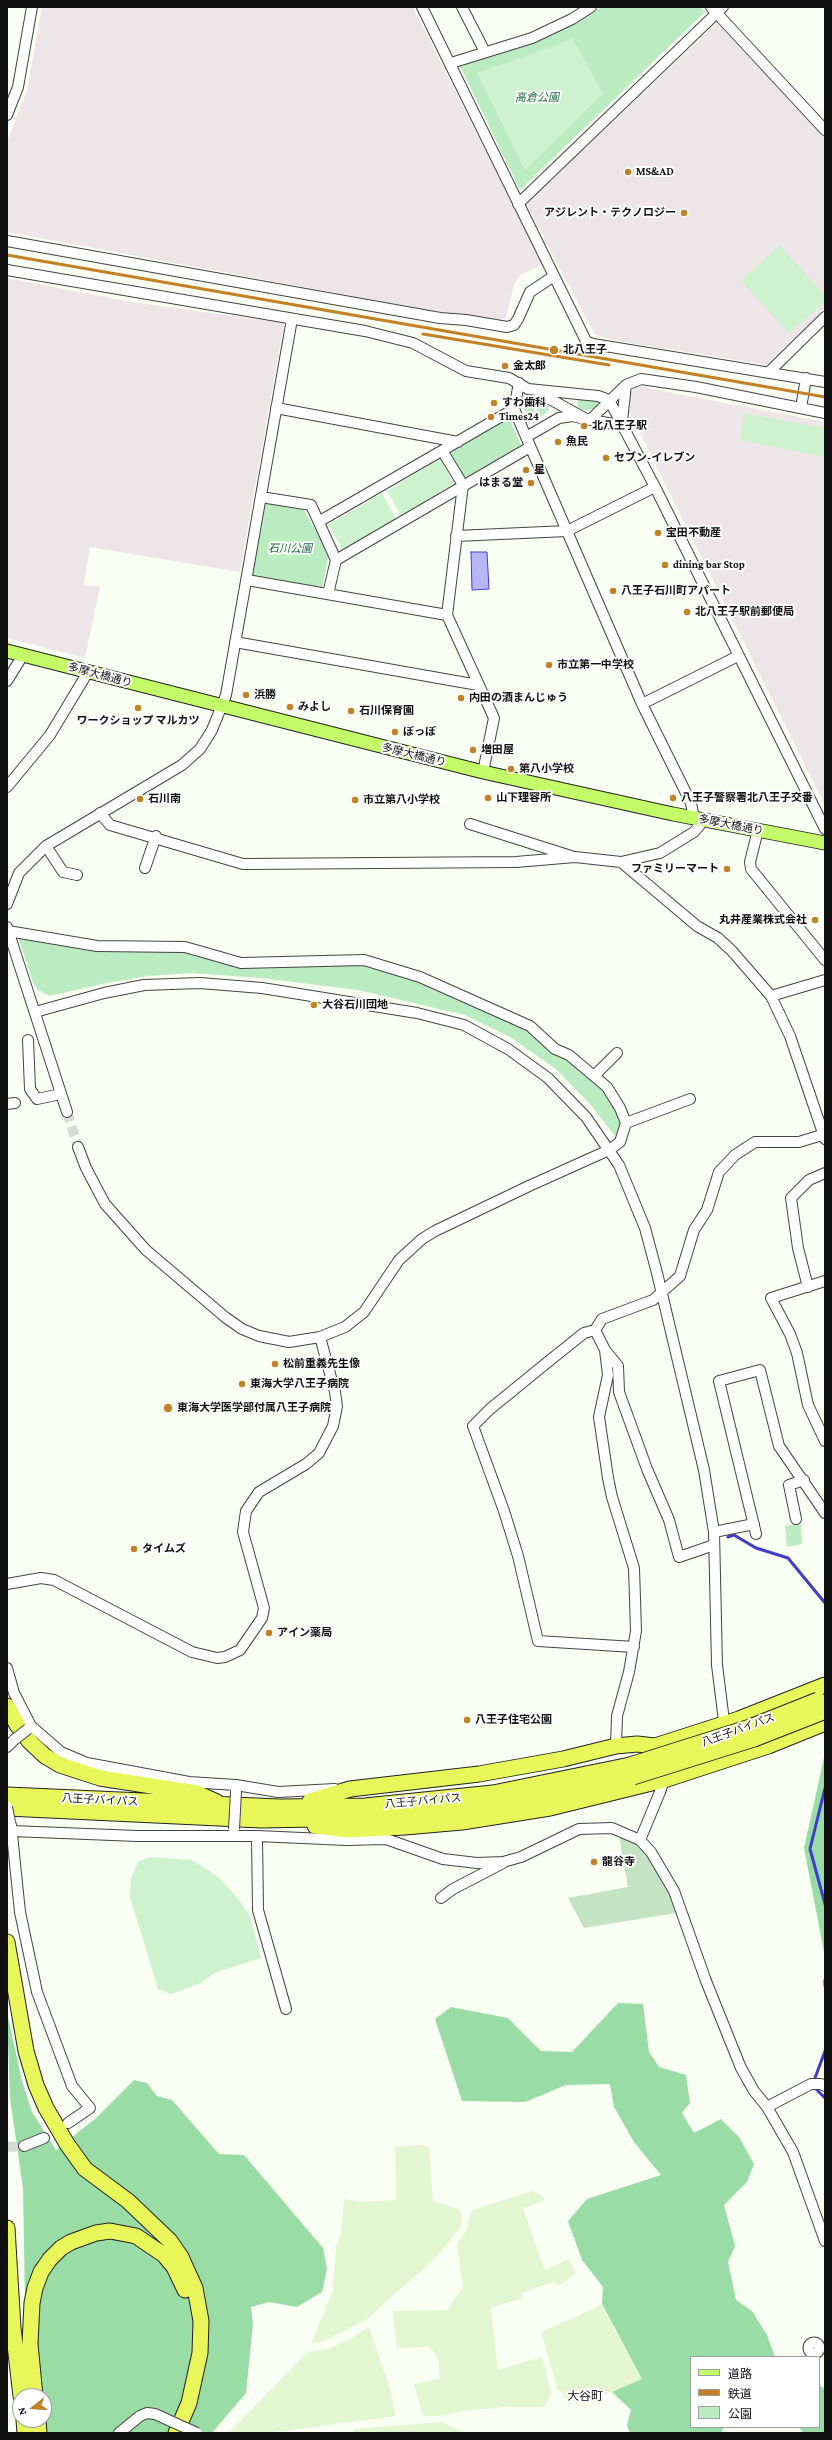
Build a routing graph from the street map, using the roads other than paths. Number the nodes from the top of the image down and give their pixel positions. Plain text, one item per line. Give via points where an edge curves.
1 (32, 7) edge
2 (422, 7) edge
3 (462, 7) edge
4 (591, 7) edge
5 (717, 9) edge
6 (485, 52) junction
7 (451, 63) junction
8 (7, 115) edge
9 (825, 130) edge
10 (518, 204) junction
11 (7, 241) edge
12 (7, 270) edge
13 (554, 276) junction
14 (825, 318) edge
15 (292, 319) junction
16 (769, 372) junction
17 (806, 378) junction
18 (825, 382) edge
19 (519, 383) junction
20 (626, 385) junction
21 (536, 391) junction
22 (573, 393) junction
23 (609, 400) junction
24 (564, 406) junction
25 (276, 408) junction
26 (801, 408) junction
27 (514, 410) junction
28 (825, 413) edge
29 (589, 419) junction
30 (623, 423) junction
31 (545, 425) junction
32 (526, 437) junction
33 (458, 442) junction
34 (530, 447) junction
35 (443, 452) junction
36 (463, 485) junction
37 (655, 487) junction
38 (261, 497) junction
39 (320, 521) junction
40 (567, 531) junction
41 (456, 536) junction
42 (336, 560) junction
43 (247, 580) junction
44 (328, 594) junction
45 (447, 615) junction
46 (236, 642) junction
47 (7, 651) edge
48 (23, 655) junction
49 (738, 656) junction
50 (88, 672) junction
51 (7, 681) edge
52 (478, 685) junction
53 (642, 704) junction
54 (223, 707) junction
55 (483, 772) junction
56 (7, 787) edge
57 (100, 814) junction
58 (699, 819) junction
59 (470, 824) dead end
60 (825, 829) edge
61 (758, 830) junction
62 (156, 836) junction
63 (825, 843) edge
64 (46, 846) junction
65 (575, 858) junction
66 (621, 862) junction
67 (145, 868) dead end
68 (78, 875) dead end
69 (9, 889) edge
70 (7, 904) edge
71 (7, 928) edge
72 (825, 960) edge
73 (825, 980) edge
74 (771, 996) junction
75 (35, 1012) junction
76 (28, 1040) dead end
77 (617, 1052) dead end
78 (594, 1076) junction
79 (61, 1094) junction
80 (690, 1099) dead end
81 (67, 1112) tunnel mouth
82 (626, 1123) junction
83 (824, 1136) edge
84 (78, 1147) tunnel mouth
85 (610, 1150) junction
86 (825, 1173) edge
87 (825, 1281) edge
88 (808, 1287) junction
89 (661, 1294) junction
90 (595, 1330) junction
91 (320, 1337) junction
92 (605, 1350) junction
93 (825, 1441) edge
94 (804, 1480) junction
95 (825, 1513) edge
96 (796, 1519) dead end
97 (754, 1524) junction
98 (714, 1532) junction
99 (756, 1534) dead end
100 (714, 1545) junction
101 (7, 1584) edge
102 (634, 1647) junction
103 (7, 1668) edge
104 (825, 1685) edge
105 (7, 1706) edge
106 (823, 1709) edge
107 (724, 1724) junction
108 (30, 1727) junction
109 (11, 1744) edge
110 (616, 1746) junction
111 (655, 1746) junction
112 (731, 1759) junction
113 (631, 1771) junction
114 (664, 1780) junction
115 (236, 1788) junction
116 (350, 1789) junction
117 (7, 1795) edge
118 (452, 1798) junction
119 (224, 1806) junction
120 (279, 1807) junction
121 (9, 1817) edge
122 (291, 1821) junction
123 (234, 1832) junction
124 (348, 1835) junction
125 (257, 1836) junction
126 (640, 1840) junction
127 (504, 1862) junction
128 (440, 1898) dead end
129 (7, 1942) edge
130 (286, 2009) dead end
131 (823, 2085) edge
132 (767, 2107) junction
133 (68, 2123) dead end
134 (44, 2138) dead end
135 (24, 2146) tunnel mouth
136 (7, 2228) edge
137 (825, 2241) edge
138 (20, 2388) edge
139 (35, 2388) edge
140 (119, 2433) edge
141 (165, 2433) edge
142 (176, 2433) edge
143 (197, 2433) edge

1 - 8 street via 18,87
2 - 7 street
3 - 6 street
4 - 6 street via 572,20 532,38
5 - 9 street
5 - 10 street
6 - 7 street
7 - 10 street
10 - 13 street
11 - 13 street via 440,318 507,327 514,325 518,319 530,292
12 - 15 street
13 - 16 street via 586,341
14 - 16 street
15 - 19 street via 365,331 413,343 466,371 509,378
15 - 25 street
16 - 17 street
17 - 18 street
17 - 26 street
19 - 21 street
19 - 27 street
20 - 23 street
20 - 26 street via 641,379
20 - 30 street
21 - 22 street
21 - 24 street
22 - 23 street
22 - 24 street
23 - 29 street
23 - 30 street
24 - 29 street
24 - 31 street
25 - 33 street
25 - 38 street
26 - 28 street
27 - 32 street
27 - 33 street
29 - 30 street
29 - 31 street via 566,416
30 - 37 street
31 - 32 street
32 - 34 street
33 - 35 street
34 - 36 street
34 - 40 street
35 - 36 street
35 - 39 street
36 - 41 street
36 - 42 street
37 - 40 street
37 - 49 street
38 - 39 street via 311,505
38 - 43 street
39 - 42 street
40 - 41 street
40 - 53 street
41 - 45 street
42 - 44 street
43 - 44 street
43 - 46 street
44 - 45 street
45 - 52 street
46 - 52 street
46 - 54 street
47 - 48 main road, 多摩大橋通り
48 - 50 main road, 多摩大橋通り
48 - 51 street
49 - 53 street
49 - 60 street
50 - 54 main road, 多摩大橋通り
50 - 56 street via 50,735
52 - 55 street via 494,718
53 - 58 street
54 - 55 main road, 多摩大橋通り
54 - 57 street via 200,749 182,765
55 - 58 main road, 多摩大橋通り
57 - 62 street via 110,825
57 - 64 street
58 - 61 main road, 多摩大橋通り
58 - 66 street via 694,832 660,853
59 - 65 street
61 - 63 main road, 多摩大橋通り
61 - 72 street via 750,862 751,869
62 - 65 street via 243,864 501,862
62 - 67 street
64 - 68 street via 63,872
64 - 69 street via 19,873
65 - 66 street
66 - 74 street via 696,926 723,942
69 - 70 street
71 - 75 street
71 - 78 street via 97,946 186,947 241,963 364,960 420,977 530,1026 555,1049 569,1055
73 - 74 street
74 - 83 street via 790,1036
75 - 79 street
75 - 85 street via 144,985 200,983 262,988 417,1013 464,1026 508,1049 548,1078 586,1117
76 - 79 street via 30,1089 37,1099
77 - 78 street
78 - 82 street via 607,1087
79 - 81 street
80 - 82 street
82 - 85 street via 620,1142
83 - 89 street via 799,1142 755,1142 735,1155 719,1172 707,1210 694,1230 680,1276
84 - 91 street via 95,1186 119,1221 146,1250 225,1317 242,1329 274,1340 289,1342
85 - 89 street via 634,1198
85 - 91 street via 435,1230 400,1260 364,1312 345,1328
86 - 88 street via 809,1180 790,1198 798,1248
87 - 88 street
88 - 93 street via 771,1298 790,1334 797,1353 808,1405
89 - 90 street via 653,1300 602,1319
89 - 98 street via 704,1470
90 - 92 street
90 - 102 street via 584,1334 549,1361 473,1426 518,1556 538,1641
91 - 101 street via 335,1392 337,1406 333,1426 319,1453 306,1464 259,1492 246,1511 243,1532 264,1608 262,1618 240,1650 217,1658 192,1652 54,1580 41,1578
92 - 100 street via 618,1366 619,1392 647,1469 670,1520 679,1557
92 - 102 street via 608,1375 599,1418 612,1497 634,1568
94 - 95 street
94 - 96 street via 789,1485
94 - 97 street via 779,1446 760,1370 719,1381
97 - 98 street
97 - 99 street
98 - 100 street
100 - 107 street via 717,1665
102 - 110 street via 617,1716
103 - 108 street via 14,1693
104 - 107 highway
105 - 119 highway via 29,1741 45,1756 60,1765 100,1778 197,1793
106 - 112 highway
106 - 113 highway, 八王子バイパス, bridge via 750,1727
107 - 111 highway
107 - 112 street
108 - 109 street, bridge
108 - 115 street via 61,1752 87,1763
110 - 111 highway
110 - 116 highway via 563,1759 479,1774
111 - 114 street
112 - 114 highway
113 - 118 highway, 八王子バイパス
113 - 122 highway, 八王子バイパス via 535,1798 451,1811
114 - 124 highway via 601,1797 503,1816
114 - 126 street
115 - 116 street via 288,1792
115 - 123 street, bridge
116 - 118 highway via 368,1794 437,1795
116 - 120 highway via 317,1800
117 - 119 highway, 八王子バイパス
118 - 120 highway, 八王子バイパス via 372,1805
119 - 120 highway, 八王子バイパス
121 - 122 highway, 八王子バイパス
121 - 123 street via 137,1836
121 - 133 street via 20,1912 37,1992 72,2086 90,2108
122 - 124 highway
123 - 125 street
124 - 125 street
124 - 127 street via 386,1839 443,1860
125 - 130 street via 258,1910
126 - 127 street via 612,1828 579,1829 538,1850
126 - 132 street via 651,1852 674,1892 741,2068
127 - 128 street
129 - 142 highway via 26,2051 46,2108 67,2144 85,2168 128,2201 170,2241 181,2257 195,2288 201,2321 200,2353 189,2403
131 - 132 street via 811,2084
132 - 137 street via 793,2152
134 - 135 street
136 - 138 highway via 13,2328
139 - 141 highway via 30,2317 35,2288 41,2272 61,2248 82,2237 110,2231 136,2236 150,2244 174,2267 182,2283 191,2317 193,2341 190,2368 176,2414
140 - 143 street, bridge via 147,2413 155,2414

